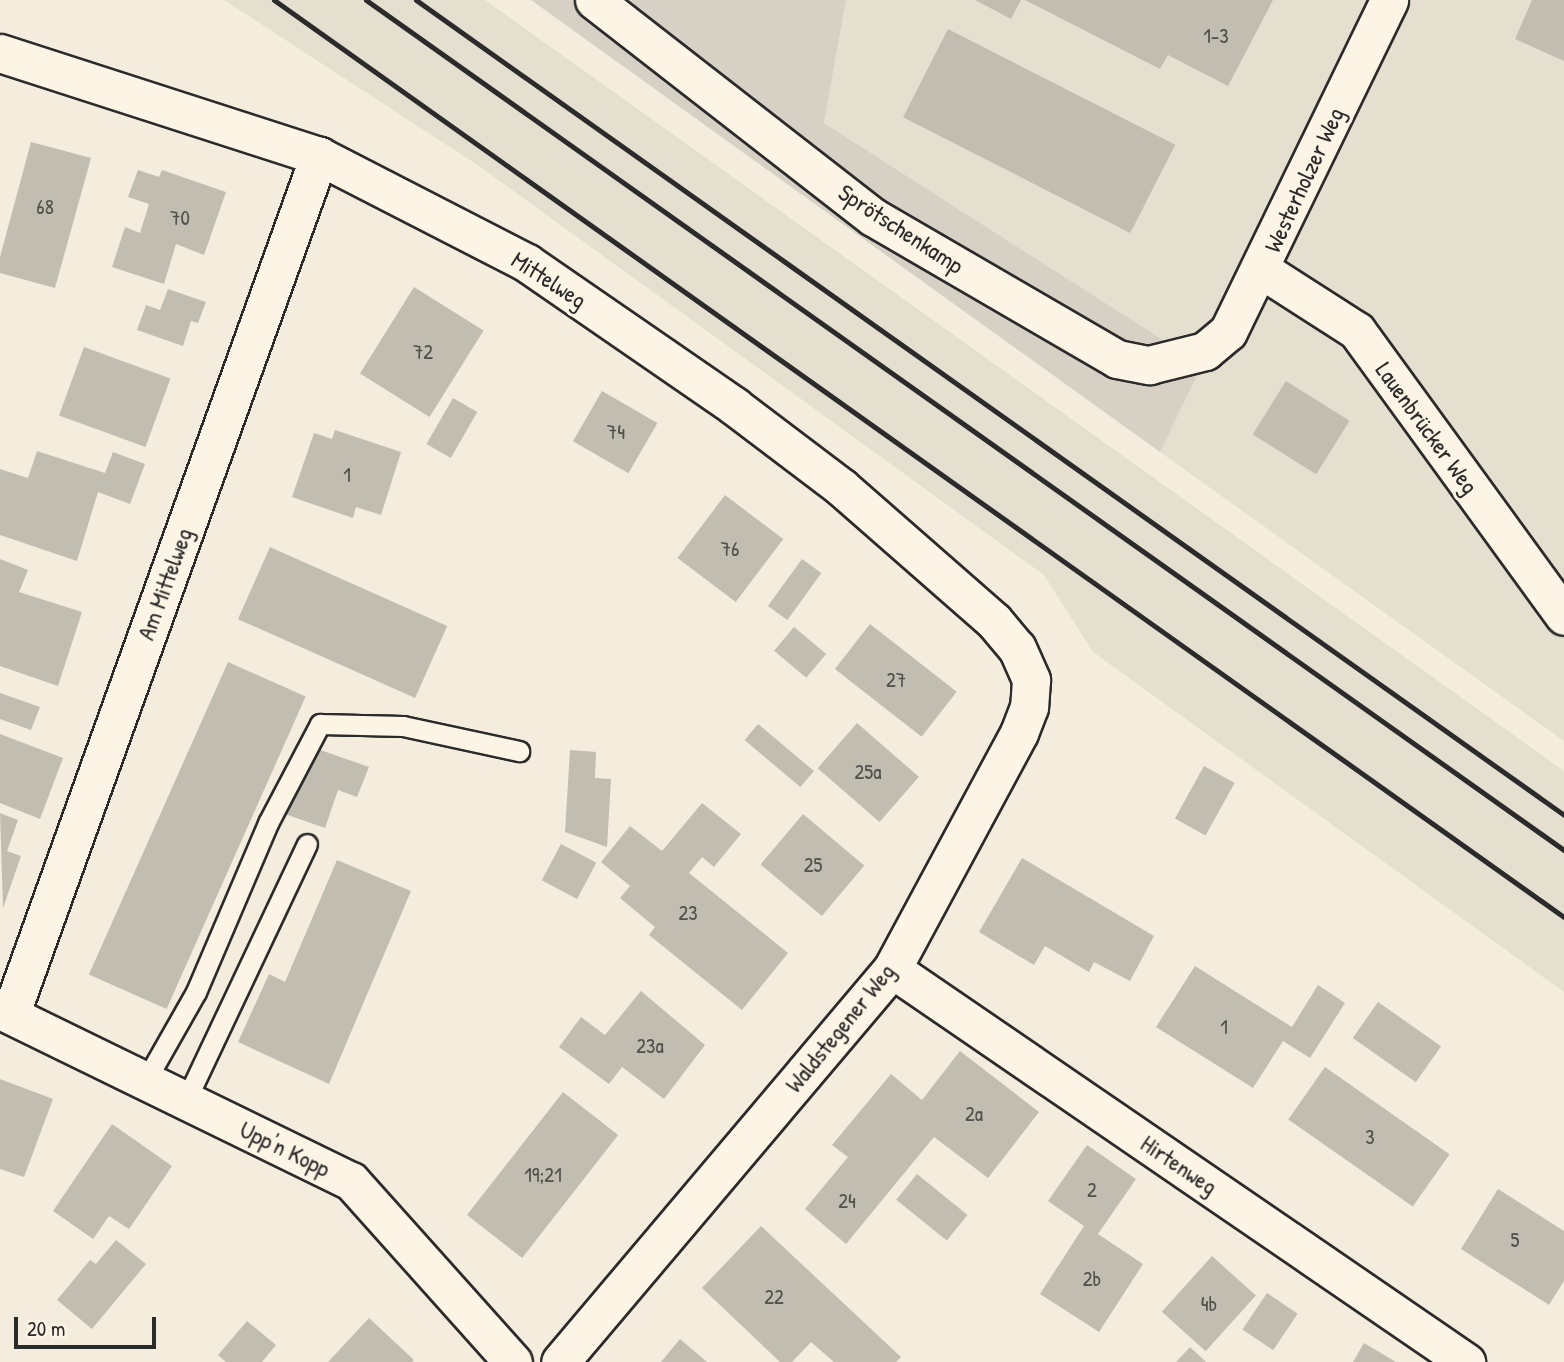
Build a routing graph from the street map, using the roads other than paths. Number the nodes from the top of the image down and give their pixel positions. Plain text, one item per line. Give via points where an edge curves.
1 (594, 0) edge
2 (1389, 0) edge
3 (0, 53) edge
4 (319, 156) junction
5 (1262, 270) junction
6 (1205, 351) joint
7 (1564, 616) edge
8 (1017, 648) joint
9 (519, 751) dead end
10 (307, 844) dead end
11 (892, 969) junction
12 (5, 1011) edge
13 (146, 1080) junction
14 (186, 1100) junction
15 (513, 1362) edge
16 (559, 1362) edge
17 (1466, 1362) edge

1 - 6 street, Sprötschenkamp via 873,217 1106,352 1149,365
2 - 5 street, Westerholzer Weg
3 - 4 street, Mittelweg
4 - 8 street, Mittelweg via 527,263 734,406 903,540 994,621
4 - 12 street, Am Mittelweg
5 - 6 street, Westerholzer Weg via 1228,332
5 - 7 street, Lauenbrücker Weg via 1357,331
8 - 11 street, Waldstegener Weg via 1031,680 1029,708
9 - 13 lane via 403,726 320,724 268,823 196,992
10 - 14 lane
11 - 16 street, Waldstegener Weg
11 - 17 street, Hirtenweg
12 - 13 street, Upp'n Kopp
13 - 14 street, Upp'n Kopp
14 - 15 street, Upp'n Kopp via 351,1181

